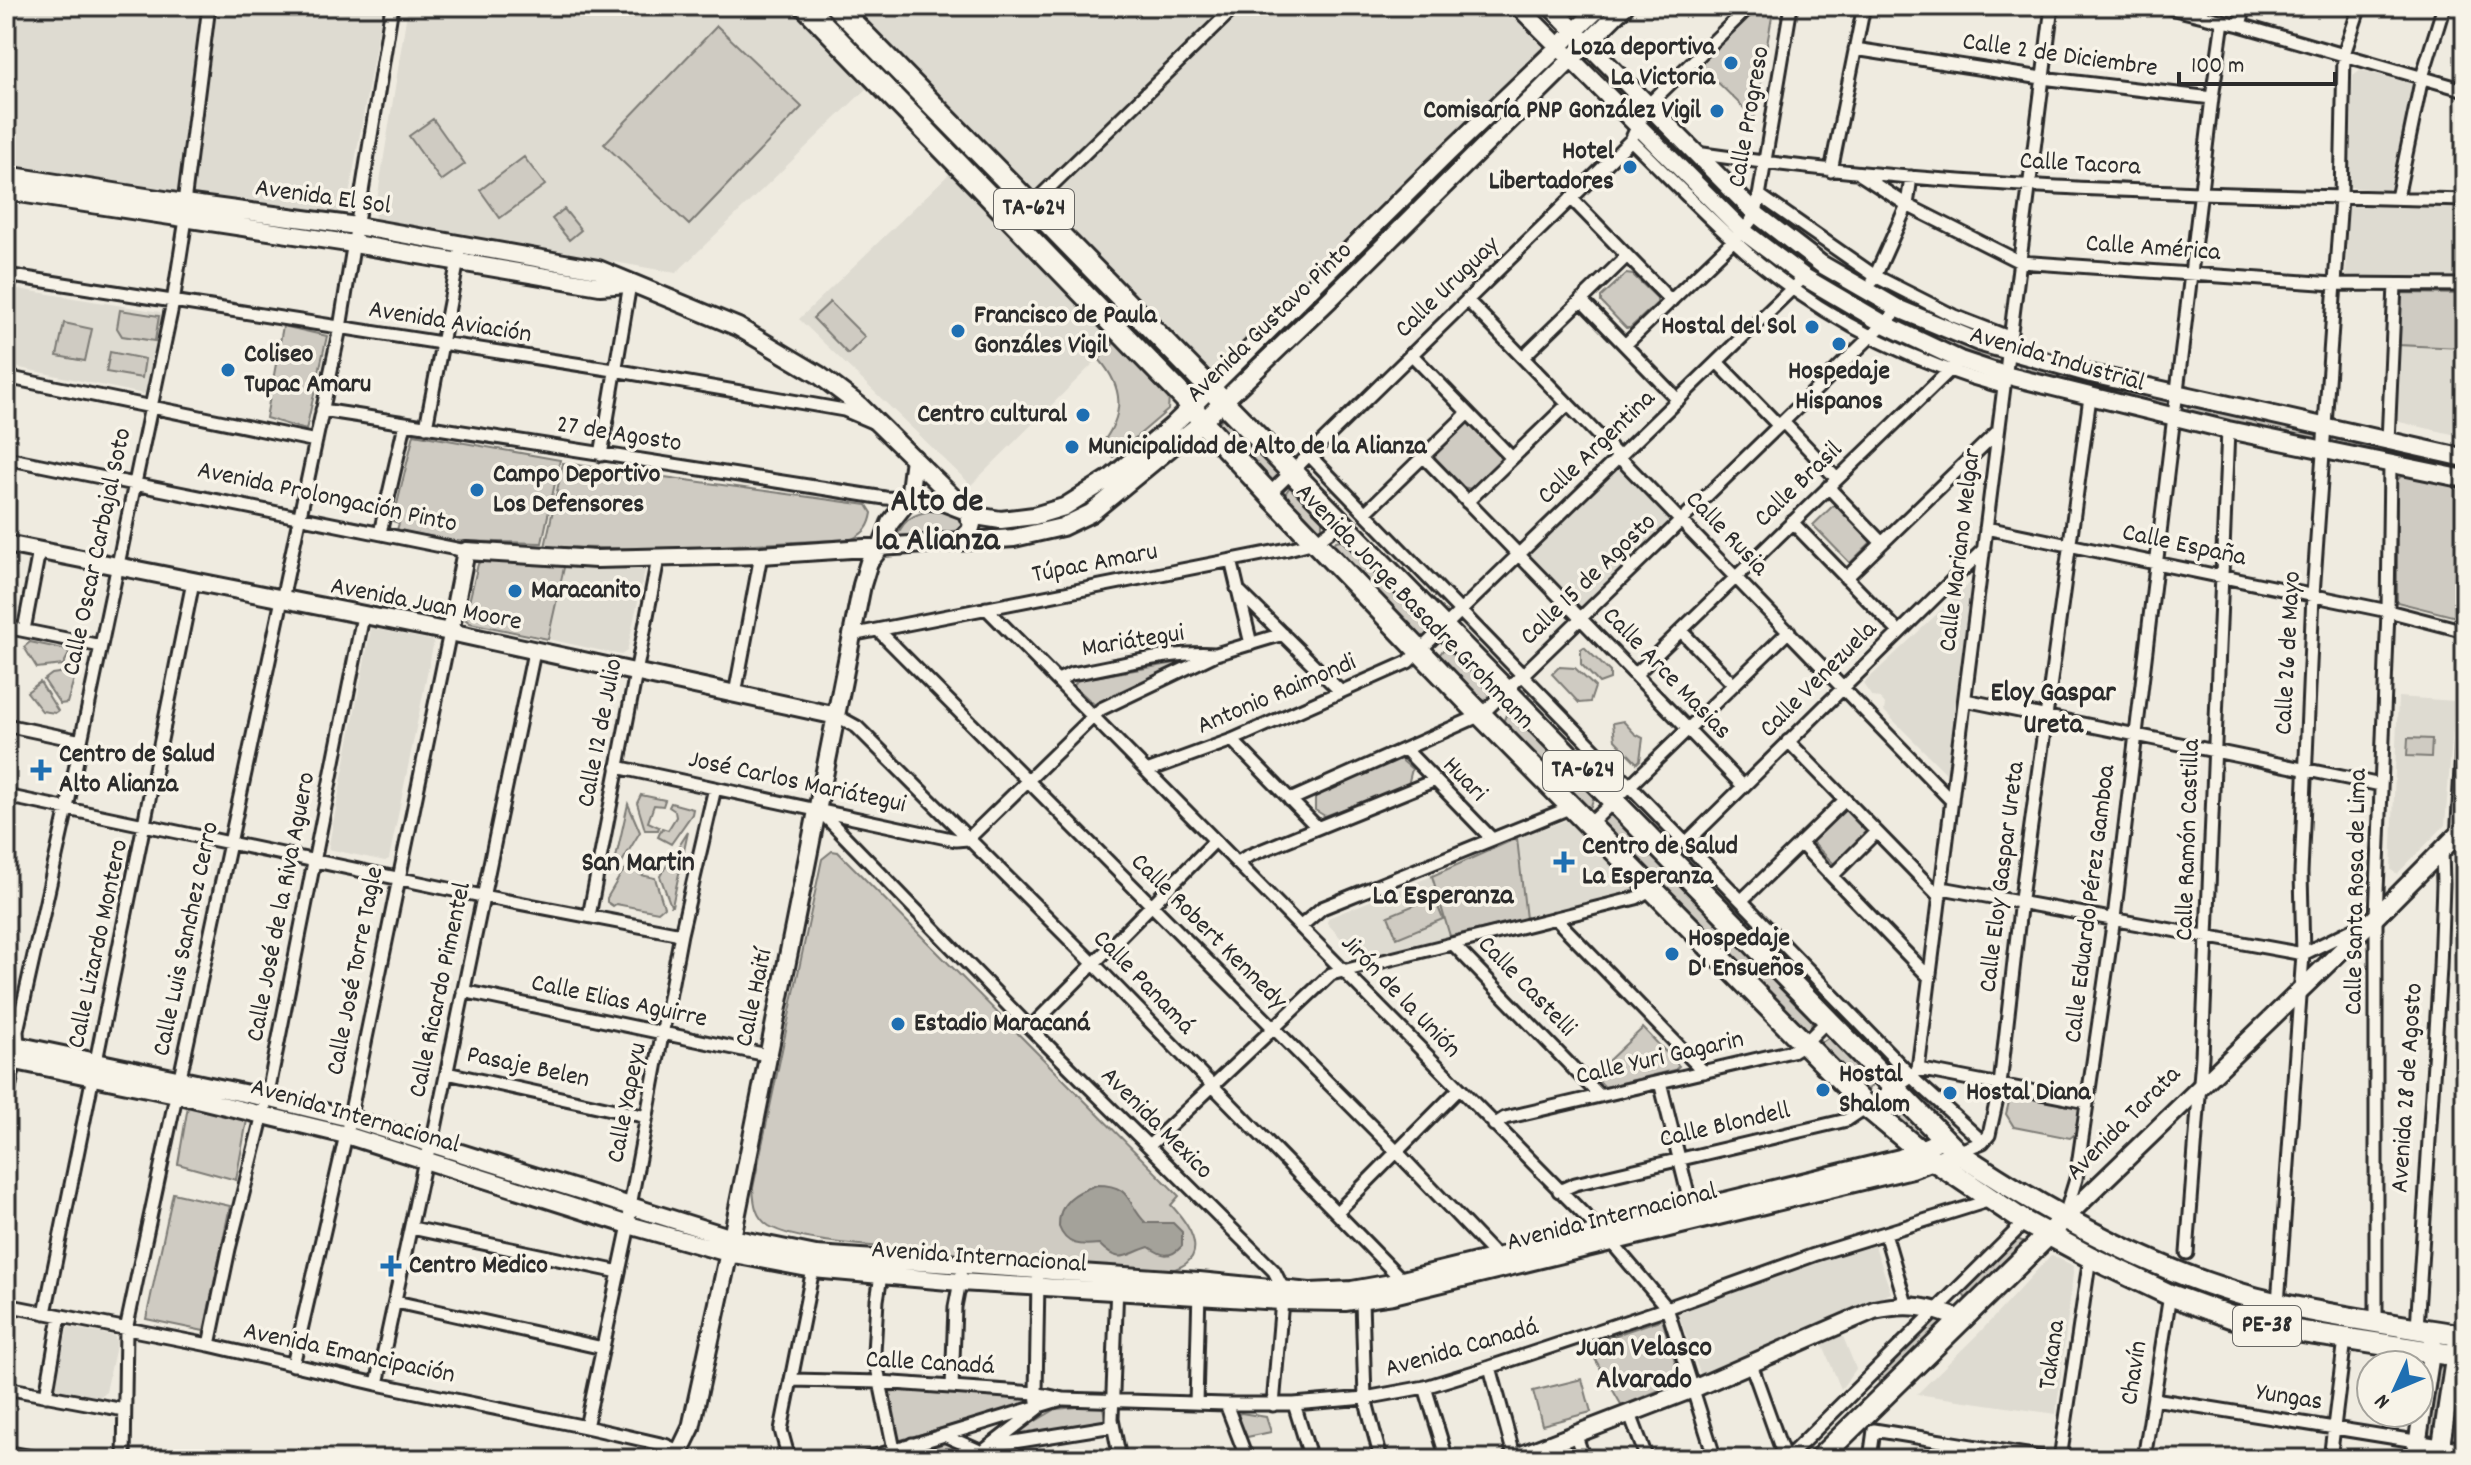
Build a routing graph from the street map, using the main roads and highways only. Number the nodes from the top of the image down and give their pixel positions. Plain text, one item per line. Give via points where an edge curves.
1 (805, 6) edge
2 (1518, 6) edge
3 (1550, 6) edge
4 (1601, 6) edge
5 (1625, 6) edge
6 (846, 9) edge
7 (1581, 36) junction
8 (1557, 46) junction
9 (1570, 59) junction
10 (6, 175) edge
11 (6, 191) edge
12 (185, 211) junction
13 (630, 284) junction
14 (1114, 290) junction
15 (1096, 307) junction
16 (1216, 395) junction
17 (1197, 414) junction
18 (914, 458) junction
19 (2465, 458) edge
20 (2465, 479) edge
21 (909, 499) junction
22 (965, 509) junction
23 (959, 542) junction
24 (6, 544) edge
25 (881, 547) junction
26 (450, 632) junction
27 (837, 716) junction
28 (2465, 742) edge
29 (2462, 830) edge
30 (11, 1052) edge
31 (347, 1126) junction
32 (1950, 1146) junction
33 (1928, 1156) junction
34 (1694, 1216) junction
35 (2064, 1219) junction
36 (2047, 1235) junction
37 (730, 1246) junction
38 (1499, 1262) junction
39 (882, 1268) junction
40 (1039, 1279) junction
41 (1963, 1320) junction
42 (2426, 1329) junction
43 (2461, 1335) edge
44 (2406, 1349) edge
45 (2430, 1349) edge
46 (2435, 1354) edge
47 (2460, 1357) edge
48 (2420, 1429) edge
49 (2440, 1452) edge
50 (678, 1455) edge
51 (1514, 1459) edge
52 (1819, 1459) edge
53 (2415, 1459) edge

1 - 15 highway, Avenida Jorge Basadre Grohmann / TA-624
2 - 8 main road, Avenida Industrial
3 - 7 main road, Avenida Industrial
4 - 7 main road, Avenida Gustavo Pinto
5 - 7 main road, Avenida Gustavo Pinto
6 - 14 highway, Avenida Jorge Basadre Grohmann / TA-624
7 - 8 main road, Avenida Gustavo Pinto
7 - 9 main road, Avenida Gustavo Pinto
7 - 19 main road, Avenida Industrial via 1756,214 1798,248 1899,309 1953,333 2178,394
8 - 9 main road, Avenida Industrial
8 - 16 main road, Avenida Gustavo Pinto
9 - 16 main road, Avenida Gustavo Pinto via 1329,300
9 - 20 main road, Avenida Industrial via 1634,133 1738,236 1798,283 1955,365 2004,381
10 - 12 main road, Avenida El Sol
11 - 12 main road, Avenida El Sol
12 - 13 main road, Avenida El Sol via 600,286
12 - 13 main road, Avenida El Sol via 357,226 461,243 598,269
13 - 18 main road, Avenida El Sol via 763,341 838,388
14 - 15 highway
14 - 16 highway, Avenida Jorge Basadre Grohmann / TA-624
15 - 17 highway, Avenida Jorge Basadre Grohmann / TA-624
16 - 17 main road, Avenida Gustavo Pinto
16 - 32 highway, Avenida Jorge Basadre Grohmann / TA-624
17 - 22 main road, Avenida Gustavo Pinto via 1064,507 1001,520
17 - 23 main road, Avenida Gustavo Pinto via 1091,513 1026,536
17 - 33 highway, Avenida Jorge Basadre Grohmann / TA-624 via 1652,889 1867,1107
18 - 21 main road
18 - 22 main road, Avenida El Sol
21 - 22 main road, Avenida Gustavo Pinto
21 - 25 main road, Calle Haití via 890,523
22 - 23 main road via 972,524
23 - 25 main road, Avenida Gustavo Pinto
24 - 26 main road, Avenida Juan Moore
25 - 26 main road, Avenida Prolongación Pinto via 658,559 466,551
25 - 27 main road, Calle Haití via 869,562
26 - 27 main road, Avenida Juan Moore
27 - 37 main road, Calle Haití
28 - 29 main road
29 - 35 main road, Avenida Tarata
30 - 31 main road, Avenida Internacional
31 - 37 main road, Avenida Internacional via 432,1143 630,1206
31 - 37 main road, Avenida Internacional via 425,1160 629,1225
32 - 33 main road, Avenida Internacional
32 - 35 highway, Avenida Jorge Basadre Grohmann / TA-624
33 - 34 main road, Avenida Internacional
33 - 36 highway, Avenida Jorge Basadre Grohmann / TA-624
34 - 38 main road, Avenida Internacional via 1599,1231
34 - 38 main road, Avenida Internacional via 1612,1243
35 - 36 highway, Avenida Tarata
35 - 42 highway, Avenida Jorge Basadre Grohmann / PE-38 via 2171,1269 2278,1304
36 - 41 highway, Avenida Tarata
36 - 44 highway, Avenida Jorge Basadre Grohmann / PE-38 via 2170,1295 2254,1323
37 - 39 main road, Avenida Internacional
37 - 50 main road, Calle Haití via 691,1428
38 - 40 main road, Avenida Internacional via 1357,1295
39 - 40 main road, Avenida Internacional via 960,1282
39 - 40 main road, Avenida Internacional via 963,1265
41 - 51 main road via 1906,1304 1874,1310
41 - 52 highway, Avenida Tarata via 1885,1395 1868,1424
42 - 43 highway, Avenida Jorge Basadre Grohmann / PE-38
42 - 45 main road
43 - 47 main road
46 - 47 highway, Avenida Jorge Basadre Grohmann / PE-38
47 - 49 main road
48 - 53 main road

